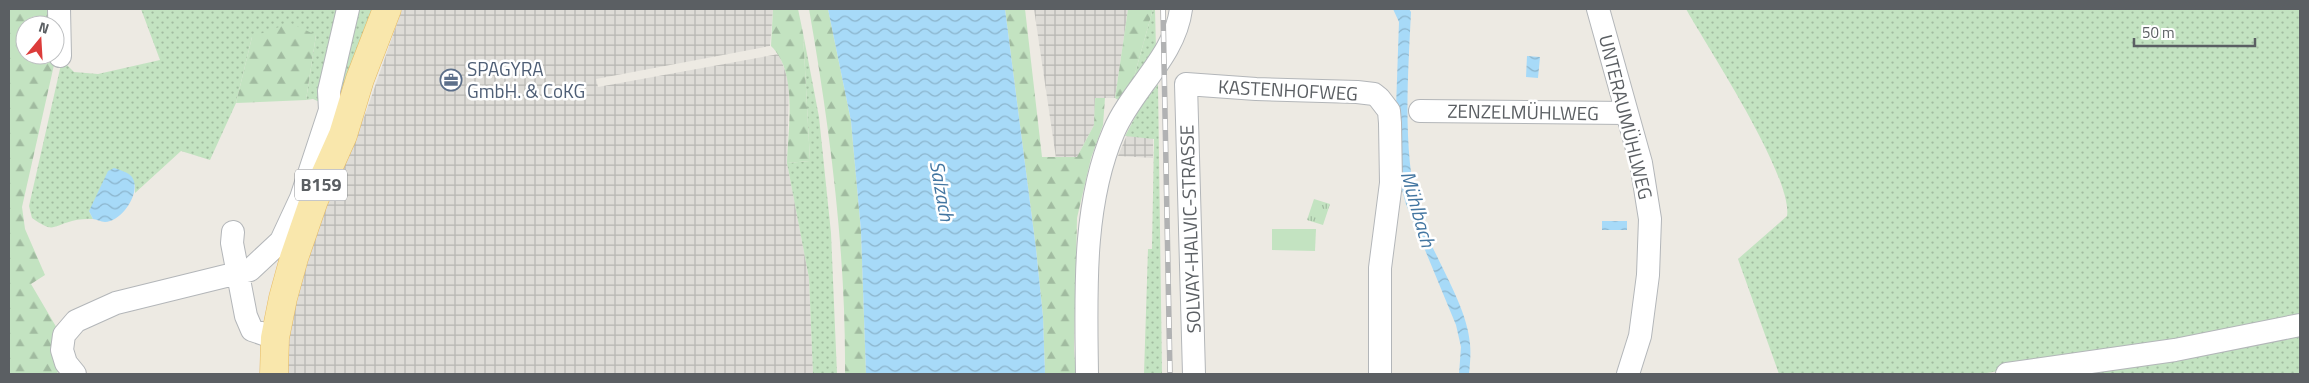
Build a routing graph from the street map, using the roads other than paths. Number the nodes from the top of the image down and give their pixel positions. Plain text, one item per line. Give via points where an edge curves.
1 (348, 9) edge
2 (387, 9) edge
3 (1182, 9) edge
4 (1598, 9) edge
5 (1186, 84) joint
6 (330, 110) junction
7 (1420, 111) dead end
8 (1627, 113) junction
9 (343, 135) junction
10 (233, 232) dead end
11 (236, 272) junction
12 (2300, 325) edge
13 (275, 338) junction
14 (76, 374) edge
15 (274, 374) edge
16 (1087, 374) edge
17 (1194, 374) edge
18 (1380, 374) edge
19 (1628, 374) edge
20 (2006, 374) edge

1 - 6 street via 329,91
2 - 9 main road, B159 via 360,78
3 - 16 street via 1175,33 1115,128 1096,185 1086,323
4 - 8 street, UNTERAUMÜHLWEG
5 - 17 street, SOLVAY-HALVIC-STRASSE
5 - 18 street, KASTENHOFWEG via 1357,92 1374,94 1383,102 1389,112 1392,169 1381,260
6 - 9 street
6 - 11 street via 301,198 280,241 250,270
7 - 8 street, ZENZELMÜHLWEG
8 - 19 street, UNTERAUMÜHLWEG via 1641,163 1650,219 1648,275 1640,336
9 - 13 main road, B159 via 314,200 294,258
10 - 11 street
11 - 13 street via 252,330
11 - 14 street via 116,303 76,321 64,335 62,350 66,363
12 - 20 street via 2175,350
13 - 15 main road, B159

